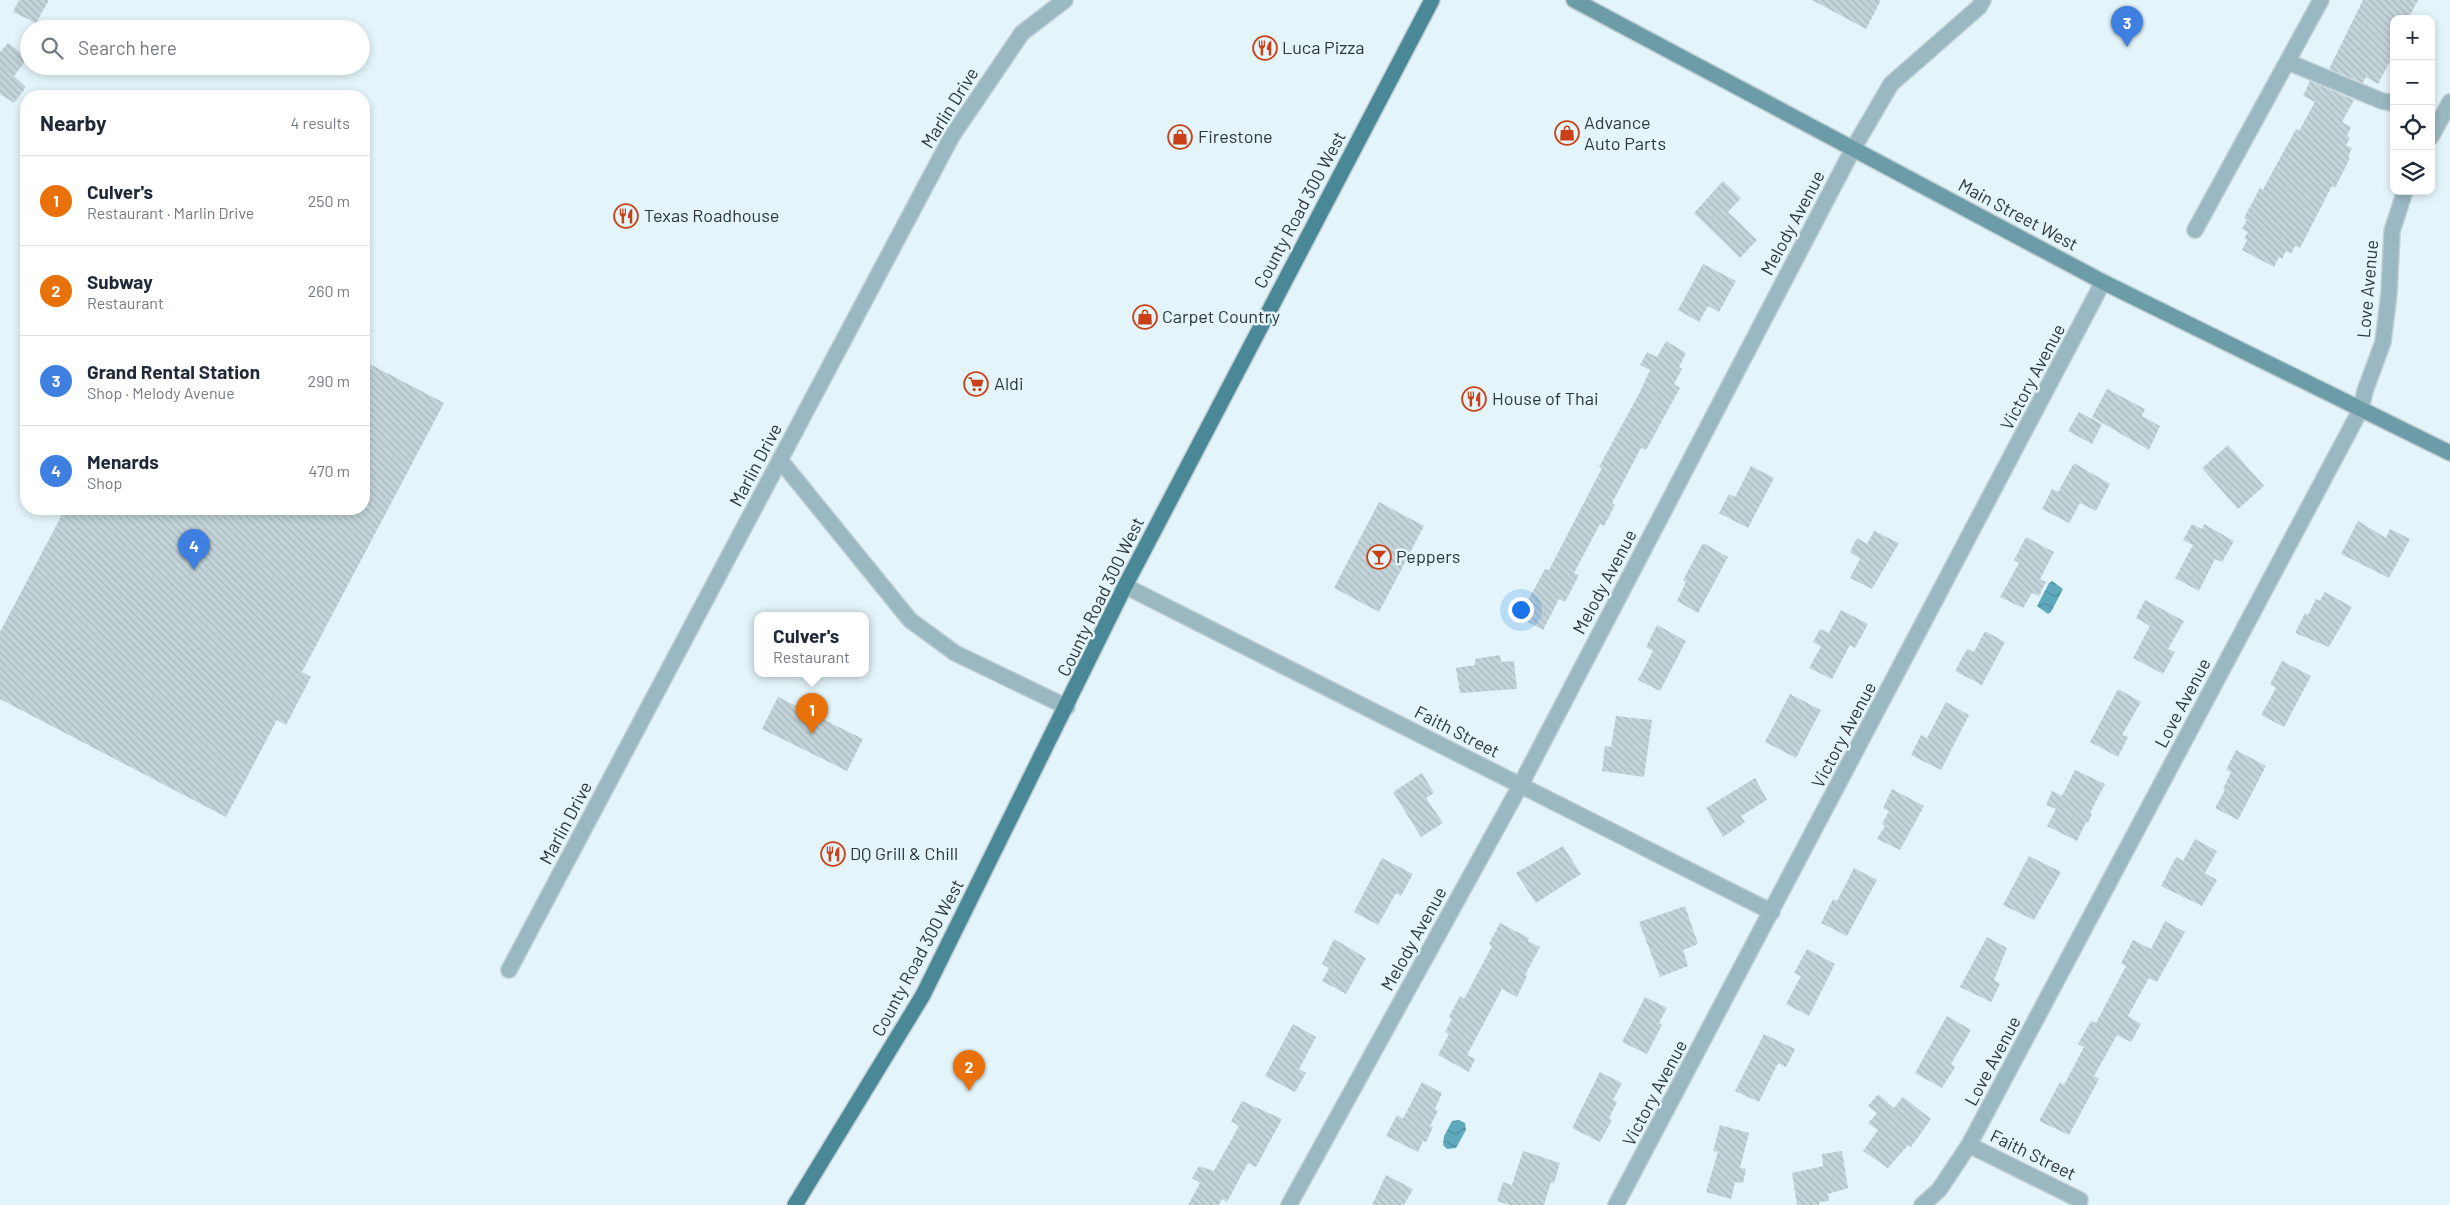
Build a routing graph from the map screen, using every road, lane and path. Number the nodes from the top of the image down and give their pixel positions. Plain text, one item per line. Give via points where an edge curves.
1 (1066, 0) edge
2 (1432, 0) edge
3 (1574, 0) edge
4 (1983, 0) edge
5 (2321, 0) edge
6 (2288, 62) junction
7 (2390, 102) edge
8 (2450, 102) edge
9 (2440, 120) edge
10 (1853, 148) junction
11 (2404, 195) edge
12 (2195, 230) dead end
13 (2104, 282) junction
14 (2361, 409) junction
15 (2450, 453) edge
16 (780, 460) junction
17 (1125, 586) junction
18 (1067, 706) junction
19 (1520, 786) junction
20 (1772, 912) junction
21 (509, 970) dead end
22 (1969, 1145) junction
23 (2080, 1200) dead end
24 (795, 1205) edge
25 (1288, 1205) edge
26 (1617, 1205) edge
27 (1922, 1205) edge

1 - 16 street, Marlin Drive via 1022,32 952,136
2 - 17 main road, County Road 300 West
3 - 10 main road, Main Street West
4 - 10 street, Melody Avenue via 1891,84
5 - 6 street
6 - 7 street
6 - 12 street
8 - 9 street
10 - 13 main road, Main Street West
10 - 19 street, Melody Avenue
11 - 14 street, Love Avenue via 2392,231 2384,342
13 - 14 main road, Main Street West
13 - 20 street, Victory Avenue
14 - 15 main road, Main Street West
14 - 22 street, Love Avenue
16 - 18 street via 910,620 955,653
16 - 21 street, Marlin Drive
17 - 18 main road, County Road 300 West
17 - 19 street, Faith Street
18 - 24 main road, County Road 300 West via 923,995
19 - 20 street, Faith Street
19 - 25 street, Melody Avenue
20 - 26 street, Victory Avenue
22 - 23 street, Faith Street
22 - 27 street, Love Avenue via 1939,1190

